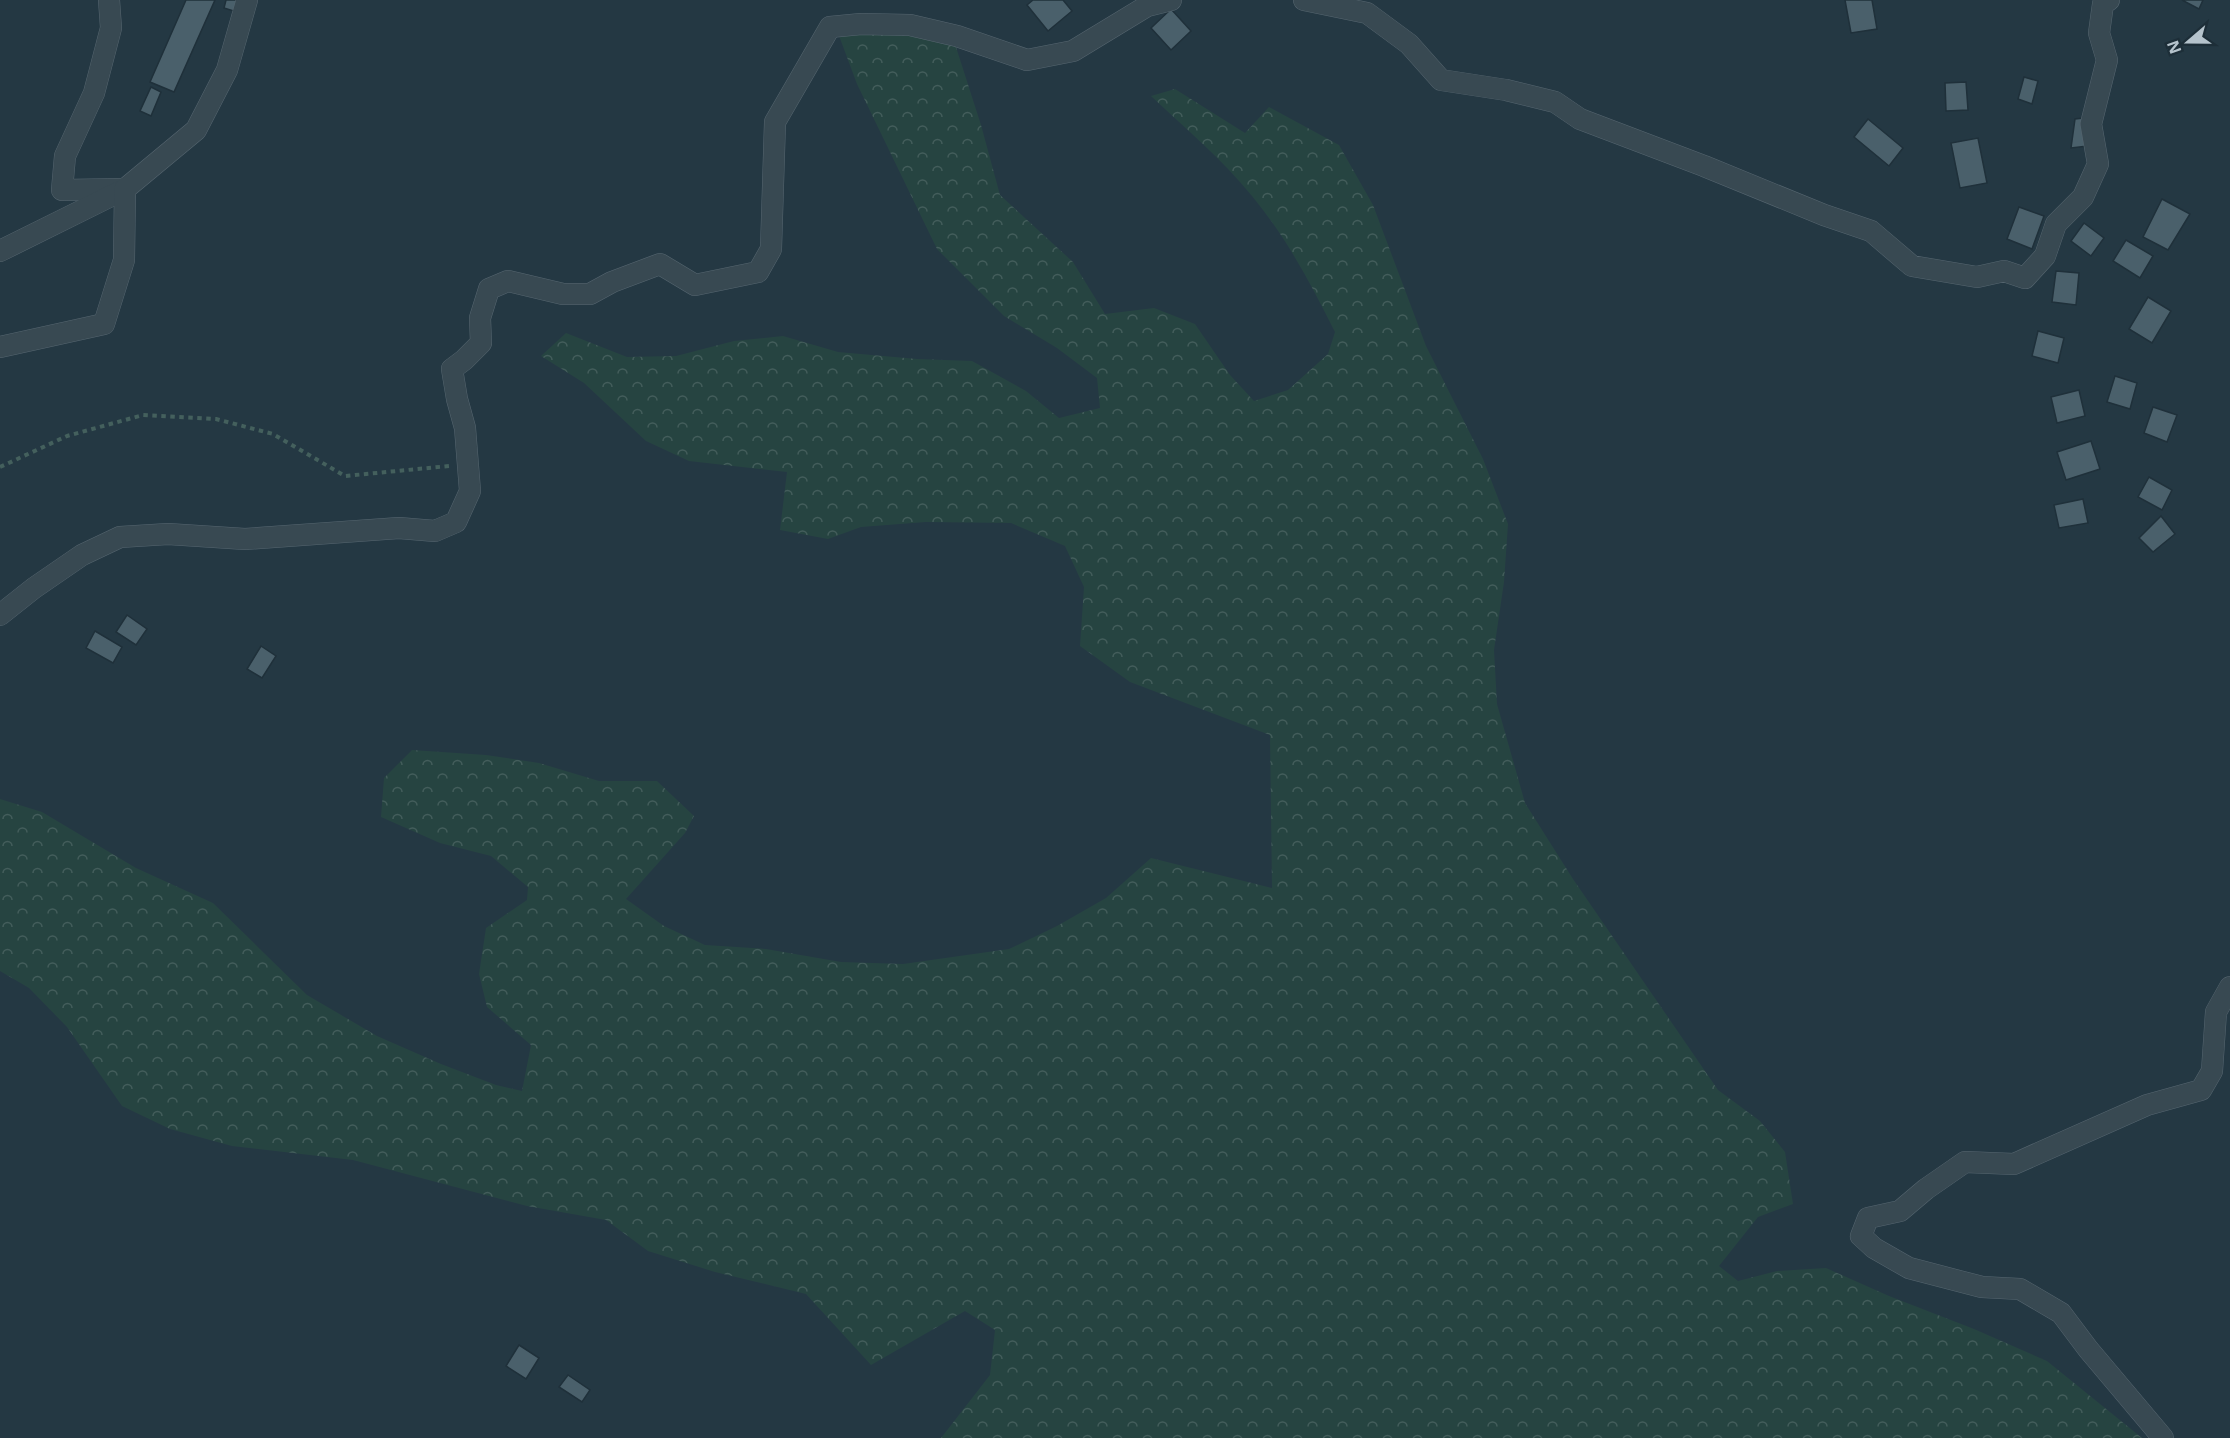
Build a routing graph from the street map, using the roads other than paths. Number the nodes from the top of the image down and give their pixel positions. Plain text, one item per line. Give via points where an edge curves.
1 (109, 0) edge
2 (247, 0) edge
3 (1171, 0) edge
4 (1304, 0) edge
5 (2109, 0) edge
6 (125, 189) junction
7 (0, 251) edge
8 (0, 347) edge
9 (0, 615) edge
10 (2230, 987) edge
11 (2163, 1438) edge

1 - 6 street via 111,28 94,93 65,156 62,190
2 - 6 street via 226,70 196,130
3 - 9 street via 1147,6 1073,51 1027,60 910,25 830,27 775,122 771,249 758,272 695,285 660,264 590,294 563,294 508,281 489,289 480,318 481,343 452,369 465,428 470,491 456,522 435,531 399,528 245,539 168,534 120,537 82,555
4 - 5 street via 1367,13 1409,44 1441,80 1555,102 1580,119 1824,216 1872,231 1912,266 1977,276 2004,271 2025,278 2045,256 2056,224 2083,197 2098,164 2092,117 2107,60 2099,33 2103,4
6 - 7 street
6 - 8 street via 124,260 104,324
10 - 11 street via 2216,1012 2212,1071 2201,1090 2147,1105 2014,1164 1965,1162 1900,1211 1868,1218 1861,1236 1909,1268 1982,1287 2020,1289 2061,1313

